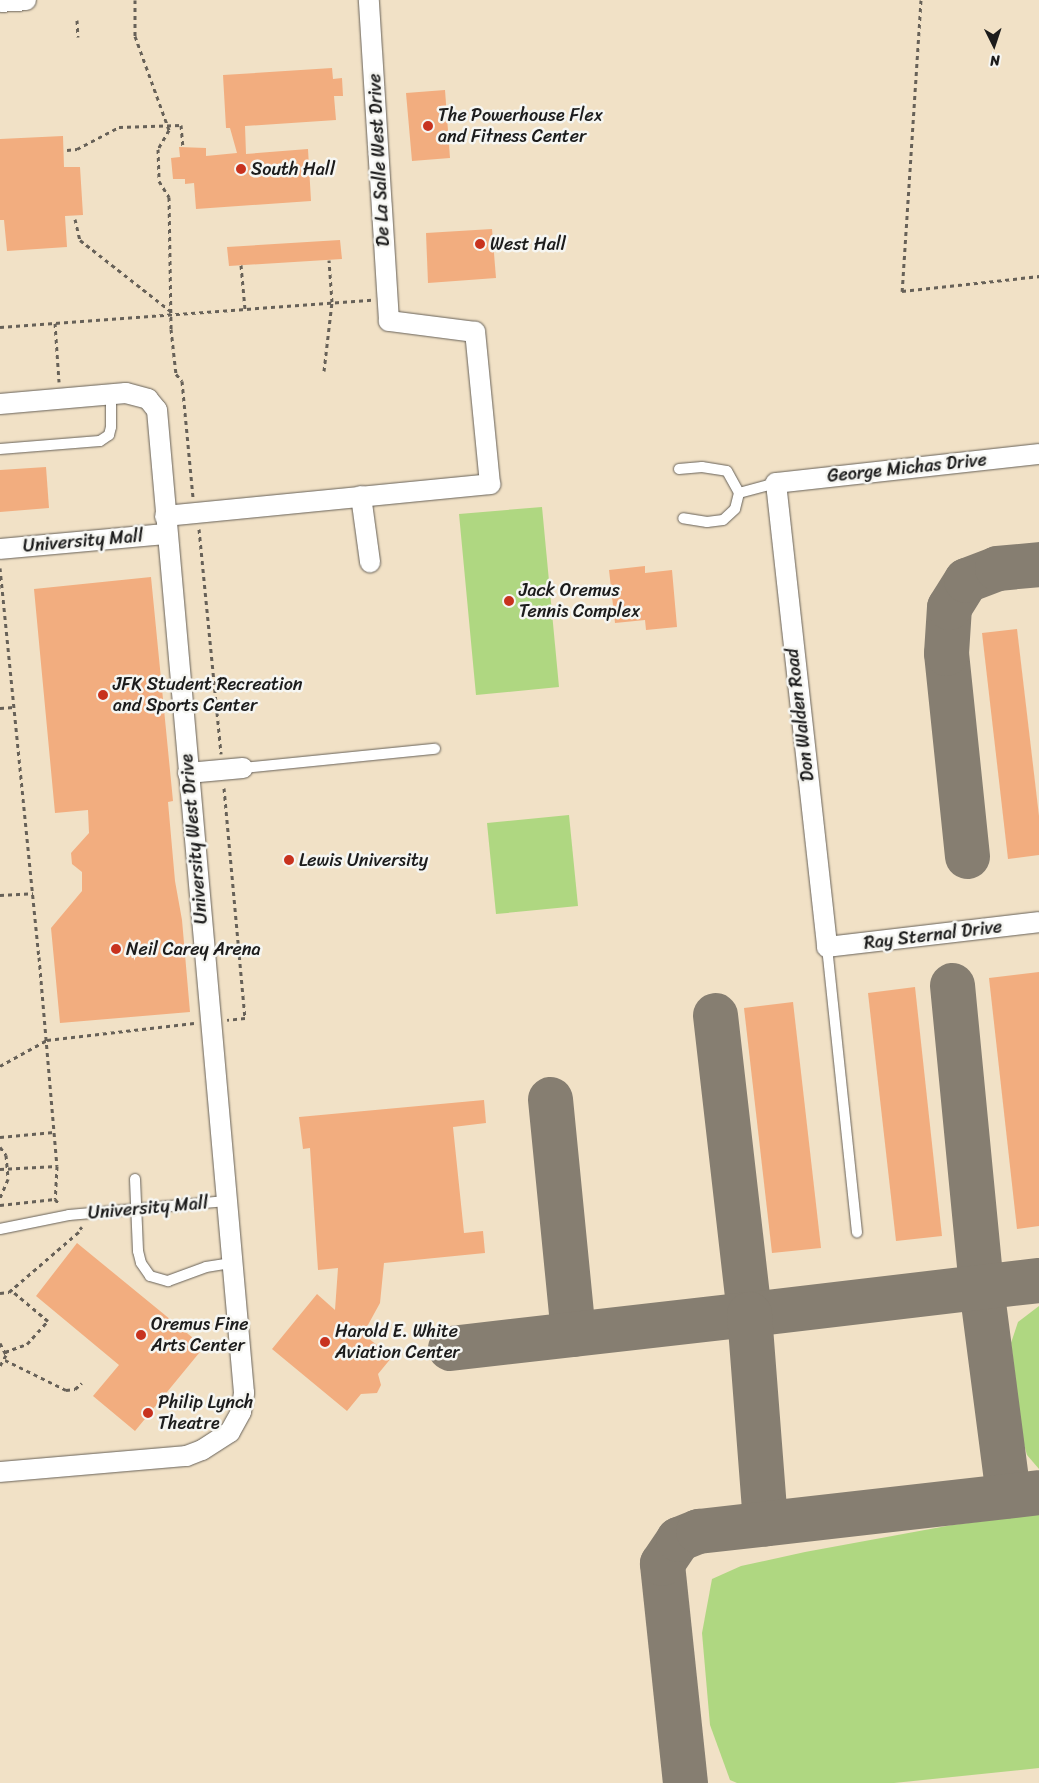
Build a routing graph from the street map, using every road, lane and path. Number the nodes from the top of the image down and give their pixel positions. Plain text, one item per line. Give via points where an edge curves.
1 (26, 0) edge
2 (135, 0) edge
3 (369, 0) edge
4 (921, 0) edge
5 (0, 2) edge
6 (77, 20) dead end
7 (78, 37) dead end
8 (167, 125) junction
9 (183, 147) dead end
10 (67, 150) dead end
11 (75, 219) dead end
12 (329, 260) dead end
13 (241, 265) dead end
14 (1039, 276) edge
15 (387, 299) junction
16 (332, 302) junction
17 (245, 309) junction
18 (173, 313) junction
19 (388, 321) joint
20 (55, 323) junction
21 (0, 327) edge
22 (324, 371) dead end
23 (118, 394) junction
24 (61, 399) junction
25 (0, 404) edge
26 (0, 449) edge
27 (1039, 454) edge
28 (679, 469) dead end
29 (776, 483) junction
30 (738, 492) junction
31 (361, 496) junction
32 (194, 512) junction
33 (683, 518) dead end
34 (165, 525) junction
35 (201, 535) dead end
36 (0, 549) edge
37 (370, 562) dead end
38 (0, 568) edge
39 (14, 707) junction
40 (0, 708) edge
41 (435, 749) dead end
42 (243, 768) joint
43 (188, 773) junction
44 (33, 893) junction
45 (0, 895) edge
46 (1039, 922) edge
47 (827, 947) junction
48 (245, 1018) dead end
49 (210, 1022) junction
50 (47, 1040) junction
51 (0, 1066) edge
52 (54, 1132) junction
53 (0, 1136) edge
54 (0, 1147) edge
55 (57, 1166) junction
56 (0, 1169) edge
57 (7, 1170) junction
58 (135, 1179) dead end
59 (0, 1198) edge
60 (55, 1199) junction
61 (226, 1201) junction
62 (0, 1205) edge
63 (138, 1209) junction
64 (69, 1215) junction
65 (0, 1229) edge
66 (857, 1232) dead end
67 (232, 1263) junction
68 (11, 1290) junction
69 (0, 1293) edge
70 (0, 1343) edge
71 (6, 1352) junction
72 (5, 1360) junction
73 (0, 1366) edge
74 (82, 1383) dead end
75 (0, 1472) edge

1 - 5 street
2 - 8 path via 135,36
3 - 15 street, De La Salle West Drive
4 - 14 path via 902,291
6 - 7 path
8 - 9 path via 181,124
8 - 10 path via 120,127 77,149
8 - 18 path via 169,130 158,148 158,181 169,197
11 - 18 path via 80,240
12 - 16 path
13 - 17 path
15 - 16 path
15 - 19 street, De La Salle West Drive
16 - 17 path
16 - 22 path
17 - 18 path
18 - 20 path
18 - 32 path via 171,329 176,374 182,381
19 - 31 street, University Mall via 474,332 490,484
20 - 21 path
20 - 24 path
23 - 24 street
23 - 26 lane via 109,435 100,441
23 - 34 street, University West Drive via 148,399 157,410
24 - 25 street
27 - 29 street, George Michas Drive
28 - 30 lane via 702,467 727,471
29 - 30 lane
29 - 47 street, Don Walden Road via 796,690
30 - 33 lane via 735,509 723,520 707,522
31 - 32 street, University Mall
31 - 37 street
32 - 34 street, University Mall
32 - 35 path
34 - 36 street, University Mall
34 - 43 street, University West Drive
38 - 39 path
39 - 40 path
39 - 44 path
41 - 42 lane
42 - 43 street
43 - 49 street, University West Drive
44 - 45 path
44 - 50 path
46 - 47 street, Ray Sternal Drive
47 - 66 lane
48 - 49 path
49 - 50 path
49 - 61 street, University West Drive
50 - 51 path
50 - 52 path
52 - 53 path
52 - 55 path
54 - 57 path via 6,1155
55 - 57 path
55 - 60 path
56 - 57 path
57 - 59 path via 8,1178
58 - 63 lane
60 - 62 path
60 - 64 path
61 - 63 lane, University Mall
61 - 67 street, University West Drive
63 - 64 lane, University Mall
63 - 67 lane via 138,1251 150,1276 168,1281 206,1267
64 - 65 lane, University Mall
64 - 68 path via 82,1229
67 - 75 street, University West Drive via 244,1393 241,1412 230,1432 202,1450 169,1458
68 - 69 path
68 - 71 path via 48,1321 26,1344
70 - 71 path
71 - 72 path
72 - 73 path
72 - 74 path via 66,1390 76,1389

